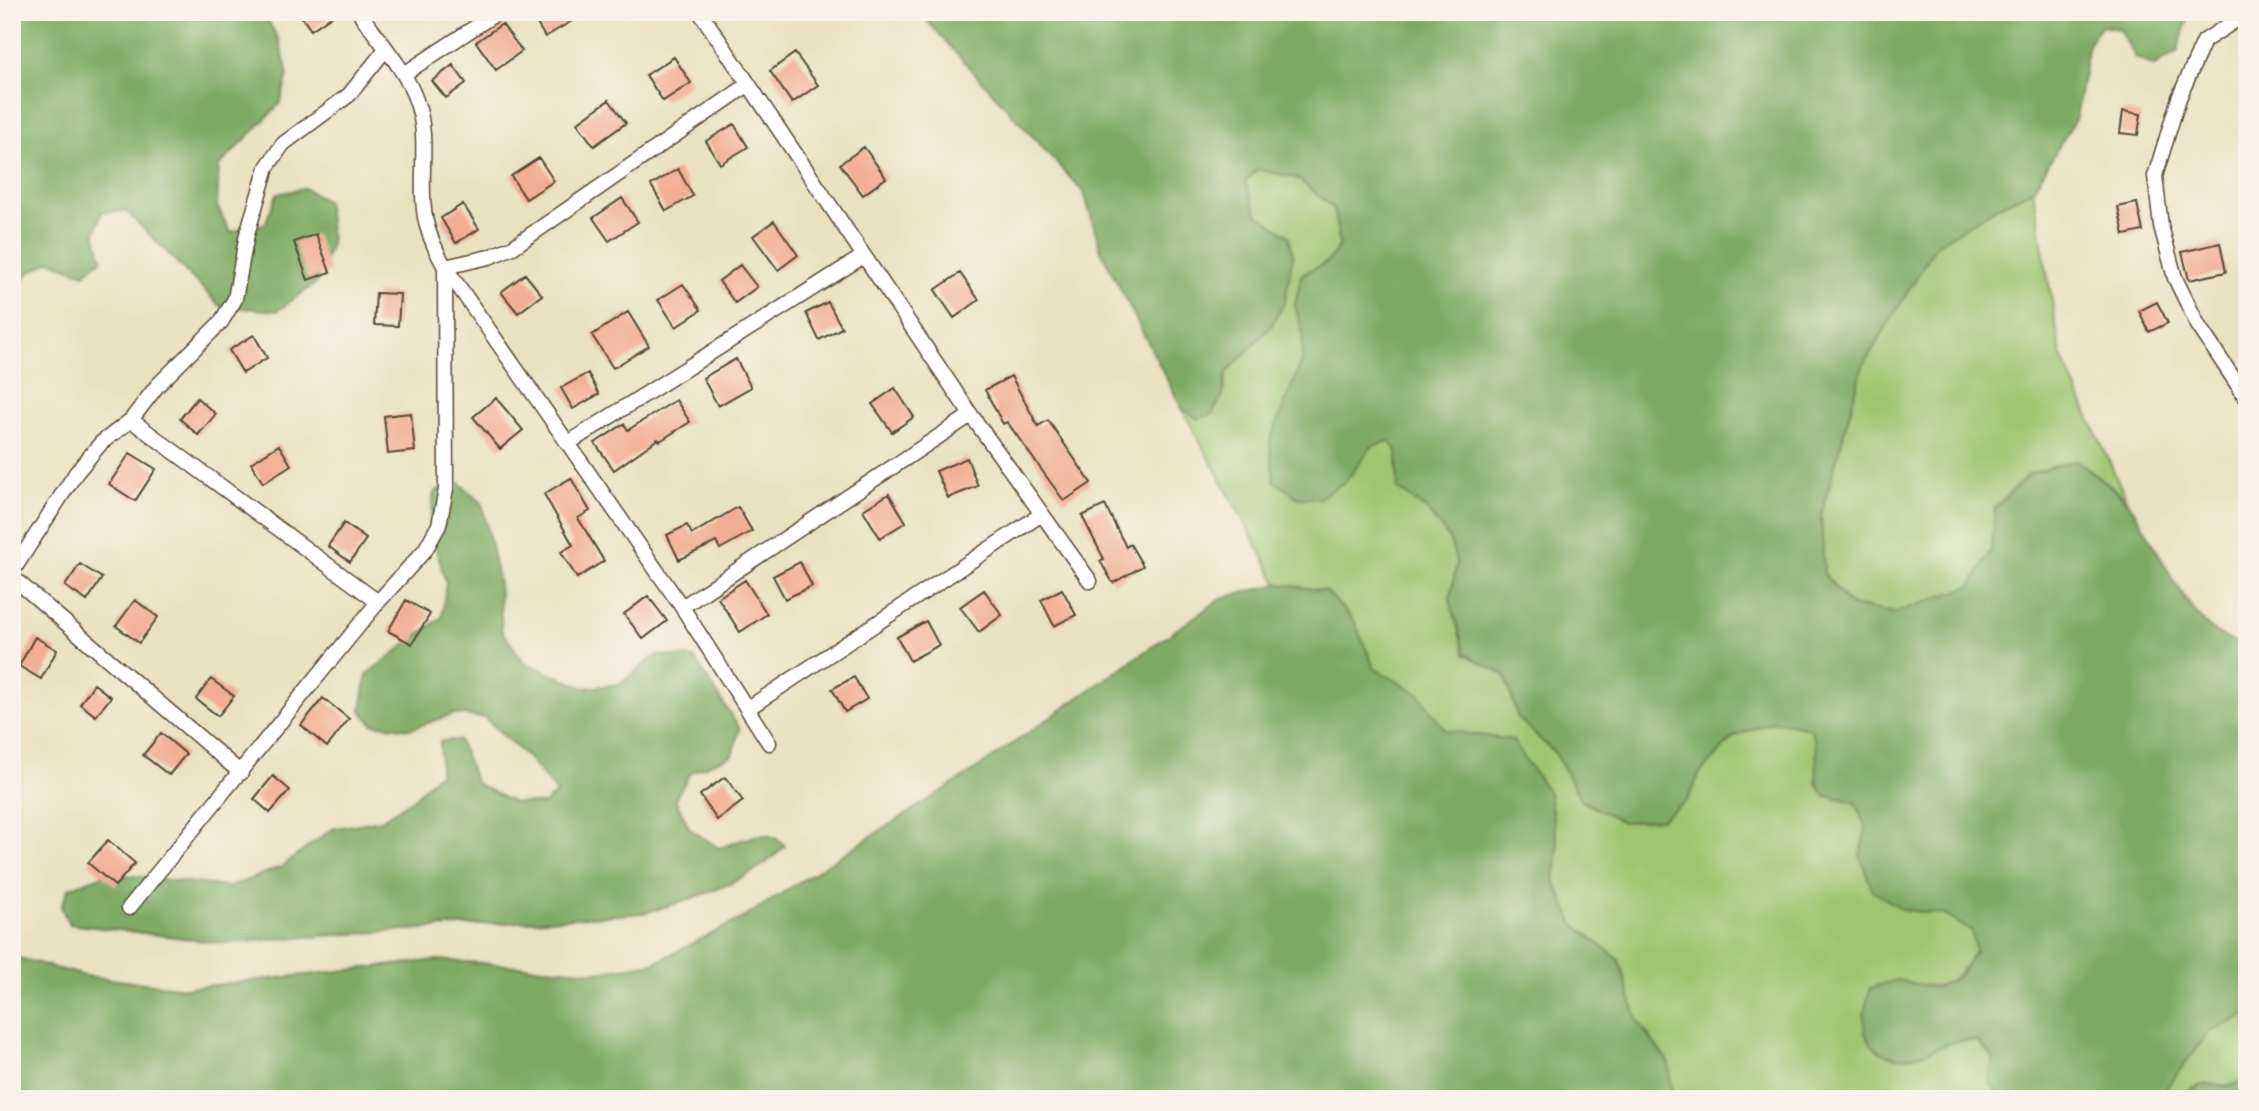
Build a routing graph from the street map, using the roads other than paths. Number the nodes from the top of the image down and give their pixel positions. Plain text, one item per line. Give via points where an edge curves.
1 (359, 12) edge
2 (498, 12) edge
3 (700, 12) edge
4 (2247, 13) edge
5 (385, 50) junction
6 (404, 74) junction
7 (749, 84) junction
8 (862, 257) junction
9 (445, 267) junction
10 (2247, 399) edge
11 (971, 415) junction
12 (131, 420) junction
13 (570, 442) junction
14 (1042, 514) junction
15 (12, 574) edge
16 (1090, 581) dead end
17 (378, 602) junction
18 (682, 607) junction
19 (747, 709) junction
20 (769, 743) dead end
21 (241, 773) junction
22 (130, 908) dead end

1 - 5 street
2 - 6 street
3 - 7 street
4 - 10 street via 2204,41 2155,176 2161,226 2175,278 2198,325
5 - 6 street
5 - 12 street via 349,95 283,144 267,167 247,234 235,299 221,322 157,386
6 - 9 street via 423,130 424,215 431,242
7 - 8 street
7 - 9 street via 513,247
8 - 11 street
8 - 13 street
9 - 13 street
9 - 17 street via 446,489 425,551
11 - 14 street
11 - 18 street
12 - 15 street via 101,443 76,473
12 - 17 street
13 - 18 street
14 - 16 street
14 - 19 street
15 - 21 street
17 - 21 street
18 - 19 street
19 - 20 street
21 - 22 street

